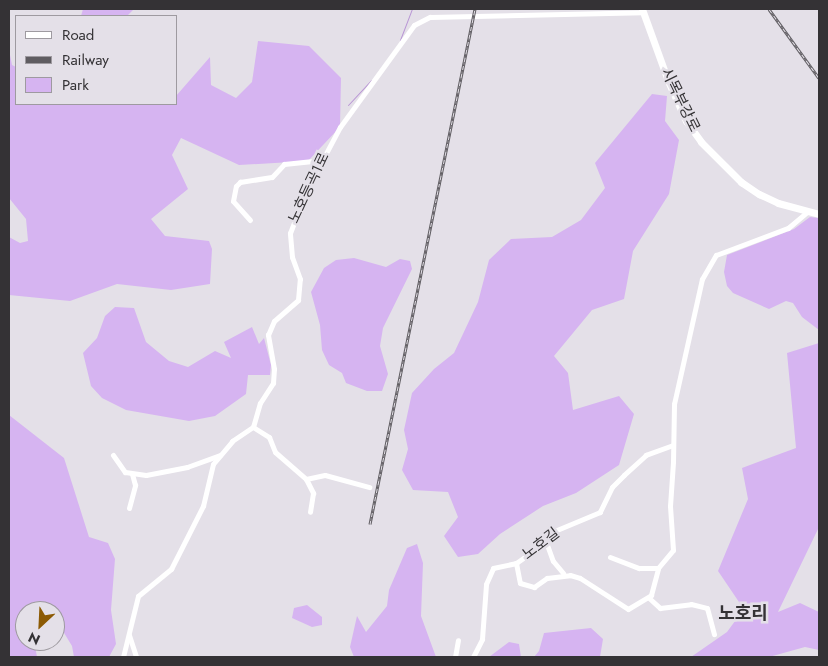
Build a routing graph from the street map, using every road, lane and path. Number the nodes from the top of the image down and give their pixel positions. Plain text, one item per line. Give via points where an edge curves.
1 (643, 10) edge
2 (320, 160) junction
3 (807, 212) junction
4 (819, 214) edge
5 (250, 220) dead end
6 (253, 427) junction
7 (673, 445) junction
8 (113, 454) dead end
9 (220, 455) junction
10 (132, 474) junction
11 (306, 479) junction
12 (369, 487) dead end
13 (129, 508) dead end
14 (310, 512) dead end
15 (546, 542) junction
16 (610, 557) dead end
17 (516, 563) junction
18 (658, 568) junction
19 (563, 574) junction
20 (648, 598) junction
21 (714, 634) dead end
22 (129, 635) junction
23 (458, 640) dead end
24 (123, 657) edge
25 (136, 657) edge
26 (455, 657) edge
27 (473, 657) edge

1 - 2 street, 노호등곡1로 via 419,20 340,127
1 - 3 main road, 시목부강로 via 668,82 686,121 701,142 747,186 778,203
2 - 5 street via 284,164 272,177 240,182 233,201
2 - 6 street, 노호등곡1로 via 290,233 292,257 300,279 298,300 270,326 268,336 275,377 260,403
3 - 4 main road, 시목부강로
3 - 7 street via 788,228 716,255 706,269 678,380
6 - 9 street via 232,441
6 - 11 street via 269,438 275,452
7 - 15 street, 노호길 via 646,455 612,487 600,512 552,532
7 - 18 street via 670,506 673,550
8 - 10 street via 120,468
9 - 10 street via 154,475
9 - 22 street via 209,473 203,506 171,569 138,596
10 - 13 street via 135,485
11 - 12 street via 325,475
11 - 14 street via 313,493
15 - 17 street, 노호길
15 - 19 street via 553,561
16 - 18 street via 639,568
17 - 19 street, 노호길 via 520,583 527,586 534,587
17 - 27 street via 493,568 486,584 482,639
18 - 20 street
19 - 20 street via 580,578 628,610
20 - 21 street via 660,608 687,604 707,608
22 - 24 street
22 - 25 street
23 - 26 street

